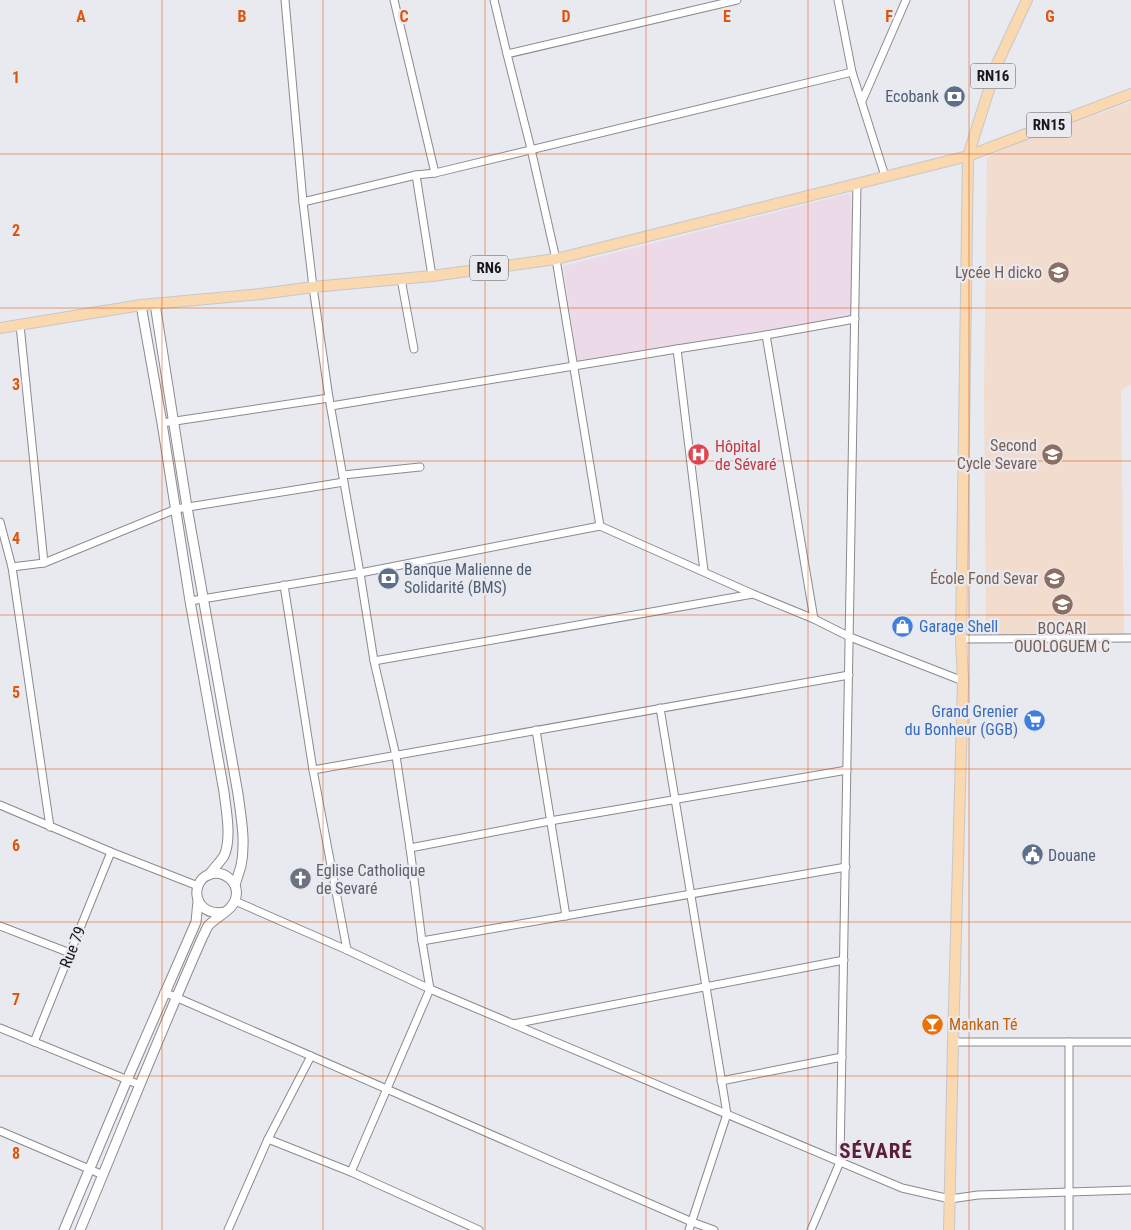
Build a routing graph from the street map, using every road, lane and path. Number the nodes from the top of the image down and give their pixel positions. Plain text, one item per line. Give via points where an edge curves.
1 (285, 0) edge
2 (394, 0) edge
3 (494, 0) edge
4 (737, 0) edge
5 (838, 0) edge
6 (906, 0) edge
7 (1027, 0) edge
8 (506, 54) junction
9 (852, 72) junction
10 (1131, 94) edge
11 (862, 101) junction
12 (532, 149) junction
13 (968, 156) junction
14 (435, 173) junction
15 (416, 175) junction
16 (885, 176) junction
17 (857, 183) junction
18 (303, 202) junction
19 (556, 259) junction
20 (432, 276) junction
21 (401, 279) junction
22 (313, 287) junction
23 (155, 304) junction
24 (141, 305) junction
25 (855, 319) junction
26 (20, 324) junction
27 (0, 328) edge
28 (766, 335) junction
29 (414, 349) dead end
30 (677, 349) junction
31 (573, 366) junction
32 (330, 402) junction
33 (173, 422) junction
34 (162, 423) junction
35 (420, 467) dead end
36 (344, 478) junction
37 (187, 507) junction
38 (176, 509) junction
39 (0, 522) edge
40 (600, 526) junction
41 (44, 563) junction
42 (12, 568) junction
43 (704, 571) junction
44 (360, 573) junction
45 (284, 585) junction
46 (753, 594) junction
47 (203, 599) junction
48 (190, 600) junction
49 (814, 619) junction
50 (850, 637) junction
51 (1131, 638) edge
52 (961, 639) junction
53 (374, 661) junction
54 (849, 674) junction
55 (963, 681) junction
56 (660, 708) junction
57 (536, 730) junction
58 (396, 756) junction
59 (314, 770) junction
60 (847, 770) junction
61 (675, 800) junction
62 (0, 806) edge
63 (550, 821) junction
64 (50, 827) junction
65 (410, 848) junction
66 (111, 852) junction
67 (846, 867) junction
68 (208, 875) junction
69 (235, 885) junction
70 (198, 886) junction
71 (691, 894) junction
72 (236, 900) junction
73 (198, 901) junction
74 (225, 912) junction
75 (566, 916) junction
76 (0, 926) edge
77 (422, 941) junction
78 (347, 950) junction
79 (70, 953) junction
80 (844, 960) junction
81 (706, 987) junction
82 (430, 989) junction
83 (164, 992) junction
84 (176, 998) junction
85 (513, 1024) junction
86 (0, 1028) edge
87 (34, 1042) junction
88 (953, 1042) junction
89 (1069, 1042) junction
90 (1131, 1042) edge
91 (311, 1056) junction
92 (842, 1058) junction
93 (127, 1080) junction
94 (722, 1080) junction
95 (140, 1085) junction
96 (386, 1089) junction
97 (727, 1114) junction
98 (0, 1131) edge
99 (268, 1140) junction
100 (840, 1162) junction
101 (90, 1169) junction
102 (351, 1172) junction
103 (103, 1175) junction
104 (1131, 1190) edge
105 (1069, 1191) junction
106 (950, 1199) junction
107 (692, 1222) junction
108 (230, 1229) edge
109 (64, 1230) edge
110 (80, 1230) edge
111 (479, 1230) edge
112 (690, 1230) edge
113 (714, 1230) edge
114 (811, 1230) edge
115 (949, 1230) edge
116 (1069, 1230) edge

1 - 18 street
2 - 14 street
3 - 8 street
4 - 8 street
5 - 9 street
6 - 11 street
7 - 13 main road, RN16 via 997,64
8 - 12 street
9 - 11 street
9 - 12 street
10 - 13 main road, RN15
11 - 16 street
12 - 14 street
12 - 19 street
13 - 16 main road, RN6
13 - 52 main road
14 - 15 street
15 - 18 street
15 - 20 street
16 - 17 main road, RN6
17 - 19 main road, RN6
17 - 25 street
18 - 22 street
19 - 20 main road, RN6
19 - 31 street
20 - 21 main road, RN6
21 - 22 main road, RN6
21 - 29 street
22 - 23 main road, RN6
22 - 32 street
23 - 24 main road, RN6
23 - 33 street
24 - 26 main road, RN6
24 - 34 street
25 - 28 street
25 - 50 street
26 - 27 main road, RN6
26 - 41 street
28 - 30 street
28 - 49 street
30 - 31 street
30 - 43 street
31 - 32 street
31 - 40 street
32 - 33 street
32 - 36 street
33 - 34 street
33 - 37 street
34 - 38 street
35 - 36 street
36 - 37 street
36 - 44 street
37 - 38 street
37 - 47 street
38 - 41 street
38 - 48 street
39 - 42 street
40 - 43 street
40 - 44 street
41 - 42 street
42 - 64 street
43 - 46 street
44 - 45 street
44 - 53 street
45 - 47 street
45 - 59 street
46 - 49 street
46 - 53 street
47 - 48 street
47 - 69 street via 242,824 241,865
48 - 68 street via 228,822 224,856
49 - 50 street
50 - 54 street
50 - 55 street
51 - 52 street
52 - 55 main road
53 - 58 street
54 - 56 street
54 - 60 street
55 - 88 main road
56 - 57 street
56 - 61 street
57 - 58 street
57 - 63 street
58 - 59 street
58 - 65 street
59 - 78 street
60 - 61 street
60 - 67 street
61 - 63 street
61 - 71 street
62 - 64 street
63 - 65 street
63 - 75 street
64 - 66 street
65 - 77 street
66 - 70 street
66 - 79 street, Rue 79
67 - 71 street
67 - 80 street
68 - 69 street via 224,874
68 - 70 street
69 - 72 street
70 - 73 street
71 - 75 street
71 - 81 street
72 - 74 street
72 - 78 street
73 - 74 street via 209,912
73 - 83 street via 196,922
74 - 84 street via 208,927
75 - 77 street
76 - 79 street
77 - 82 street
78 - 82 street
79 - 87 street, Rue 79
80 - 81 street
80 - 92 street
81 - 85 street
81 - 94 street
82 - 85 street
82 - 96 street
83 - 84 street
83 - 93 street
84 - 91 street
84 - 95 street
85 - 97 street
86 - 87 street
87 - 93 street
88 - 89 street
88 - 106 main road
89 - 90 street
89 - 105 street
91 - 96 street
91 - 99 street
92 - 94 street
92 - 100 street
93 - 95 street
93 - 101 street
94 - 97 street
95 - 103 street
96 - 102 street
96 - 107 street
97 - 100 street
97 - 107 street
98 - 101 street
99 - 102 street
99 - 108 street
100 - 106 street via 902,1188
100 - 114 street
101 - 103 street
101 - 109 street
102 - 111 street
103 - 110 street
104 - 105 street
105 - 106 street via 978,1194
105 - 116 street
106 - 115 main road
107 - 112 street
107 - 113 street

